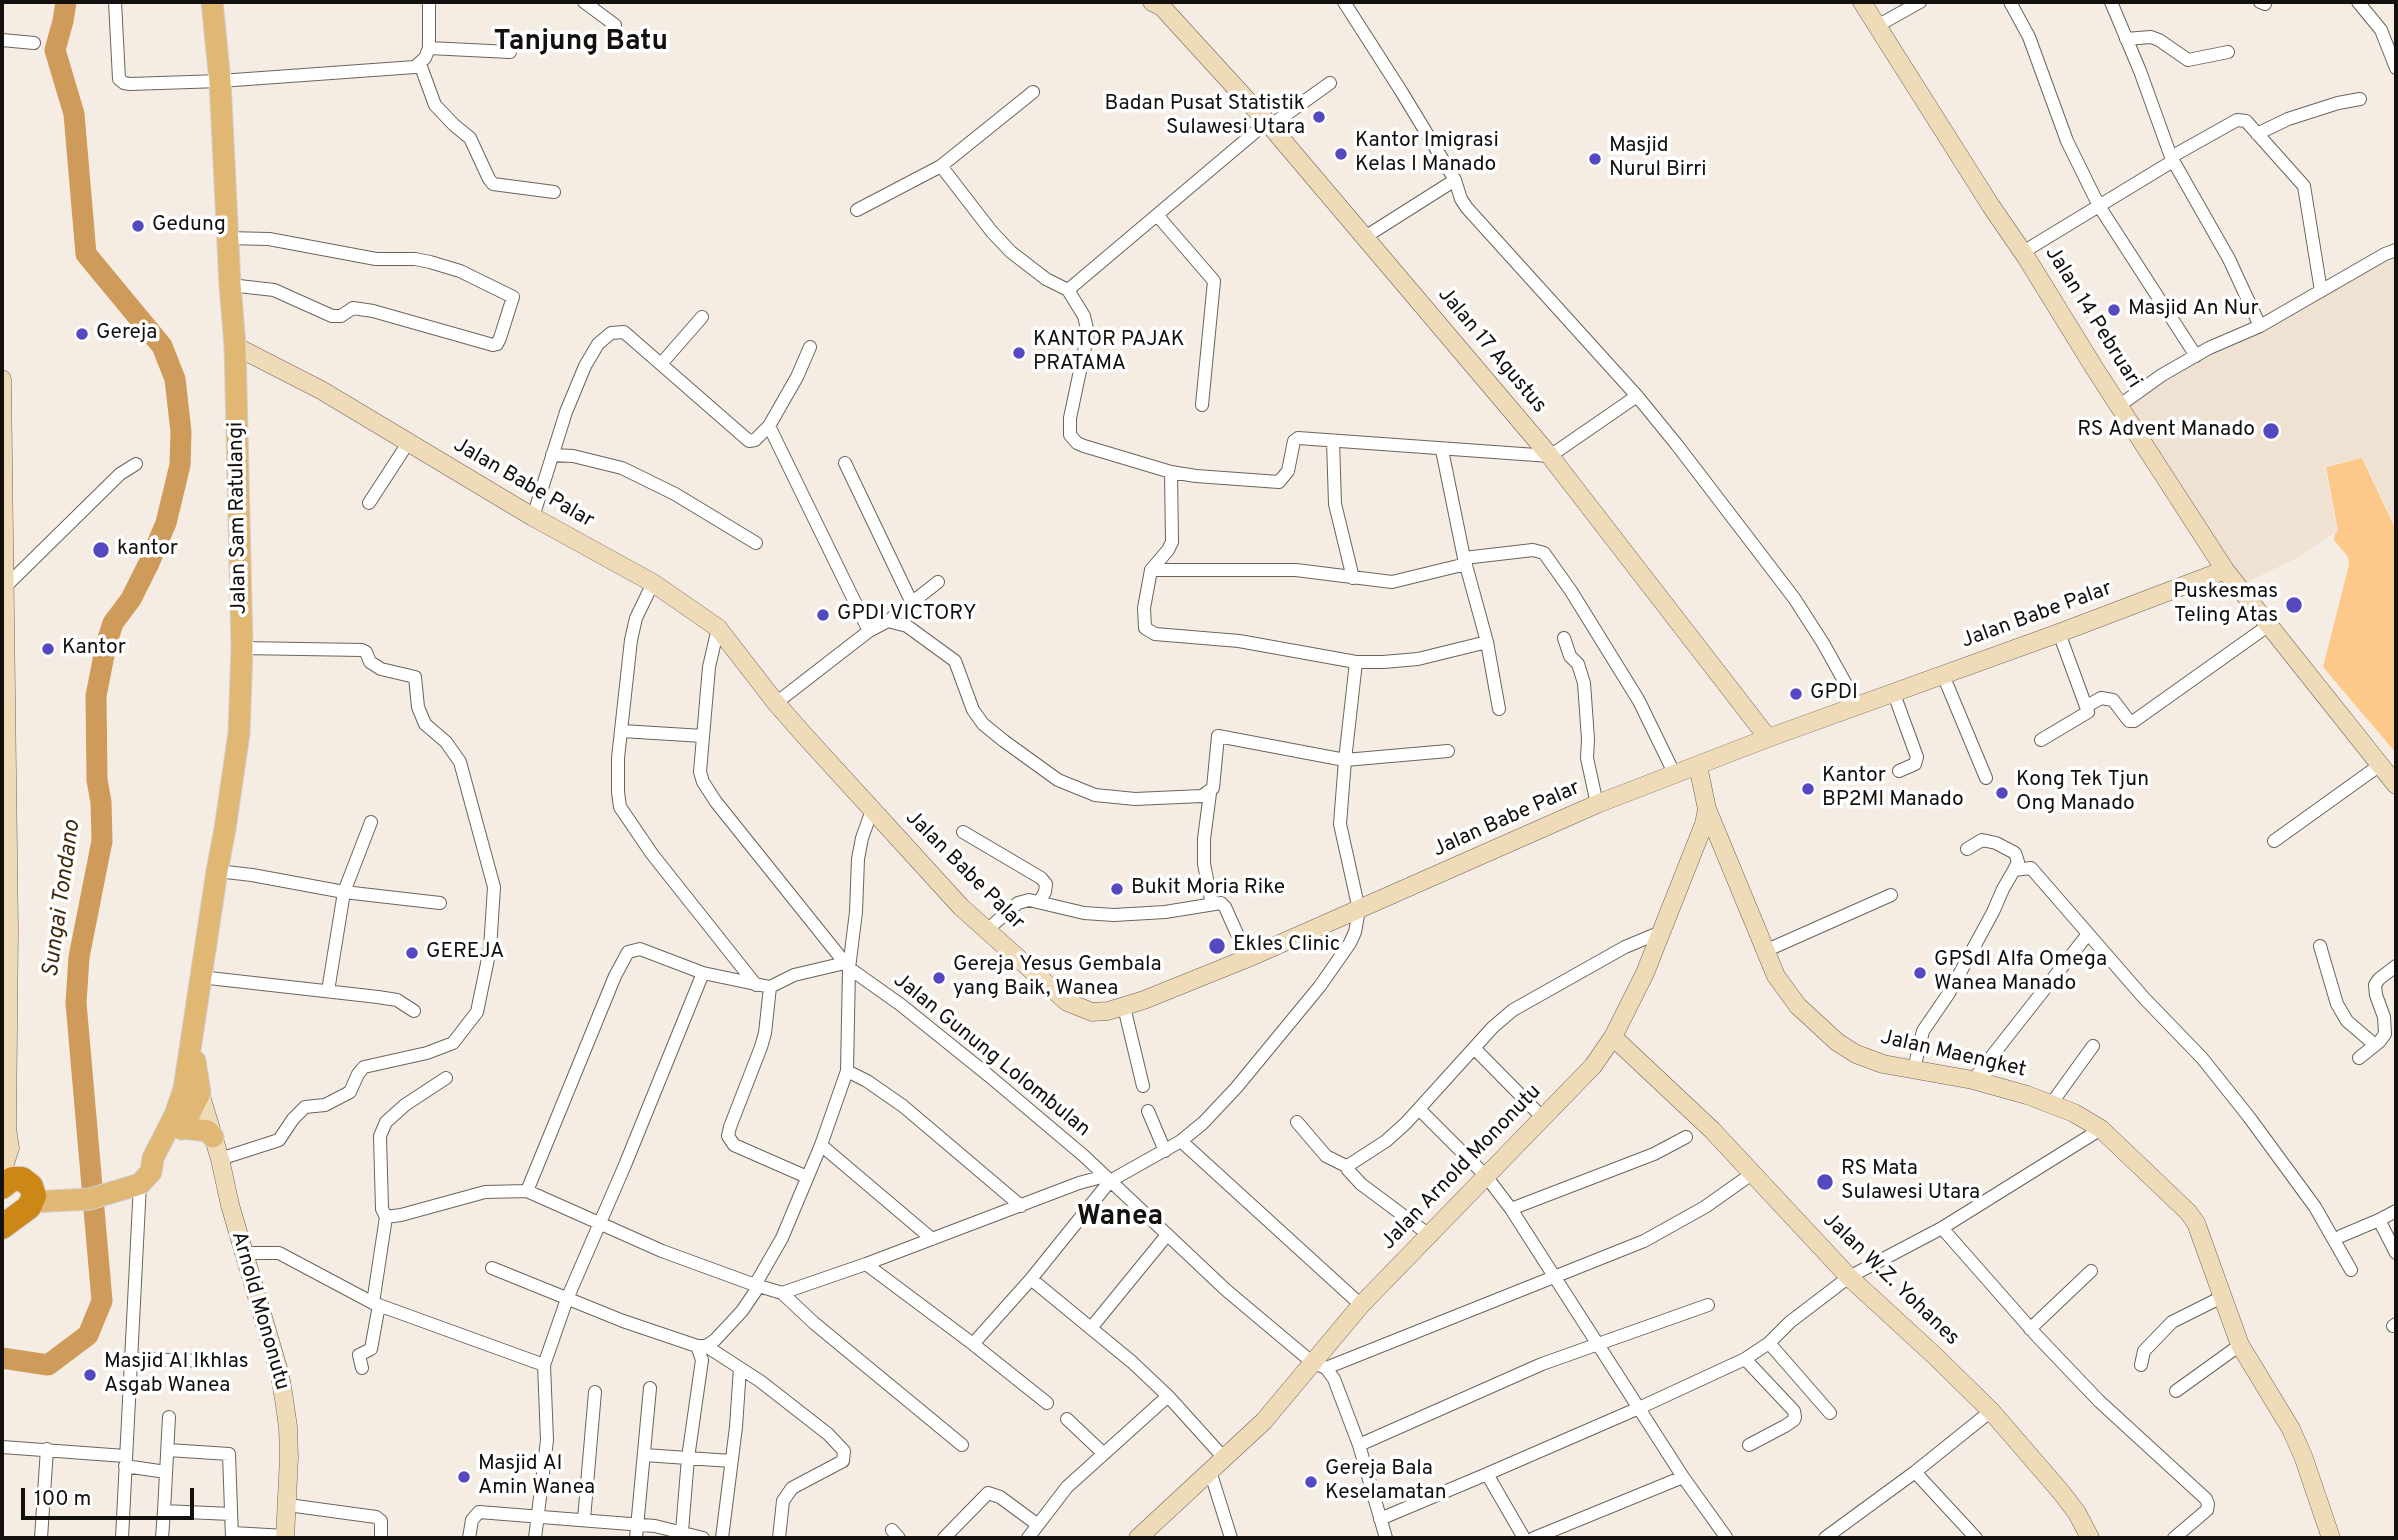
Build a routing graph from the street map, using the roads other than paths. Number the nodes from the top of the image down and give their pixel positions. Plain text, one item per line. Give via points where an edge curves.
1 (115, 2) edge
2 (212, 2) edge
3 (429, 2) edge
4 (584, 2) edge
5 (1343, 2) edge
6 (1862, 2) edge
7 (1920, 2) edge
8 (2010, 2) edge
9 (2111, 2) edge
10 (2358, 2) edge
11 (1159, 3) edge
12 (615, 25) dead end
13 (1877, 26) junction
14 (2126, 39) junction
15 (2, 40) edge
16 (34, 43) dead end
17 (429, 48) junction
18 (510, 52) dead end
19 (2228, 52) dead end
20 (420, 64) junction
21 (2396, 68) edge
22 (219, 81) junction
23 (1330, 83) dead end
24 (1032, 92) dead end
25 (2360, 99) dead end
26 (1269, 124) junction
27 (2257, 134) junction
28 (2172, 159) junction
29 (941, 166) junction
30 (1455, 180) junction
31 (554, 192) dead end
32 (2099, 206) junction
33 (857, 210) dead end
34 (1157, 215) junction
35 (2396, 236) edge
36 (1366, 237) junction
37 (228, 239) junction
38 (2395, 250) edge
39 (2023, 252) junction
40 (230, 285) junction
41 (1068, 290) junction
42 (2321, 291) junction
43 (702, 317) dead end
44 (2260, 326) junction
45 (235, 346) junction
46 (810, 347) dead end
47 (2196, 356) junction
48 (661, 364) junction
49 (2, 379) edge
50 (1637, 396) junction
51 (1202, 405) dead end
52 (2120, 405) junction
53 (769, 426) junction
54 (1333, 441) junction
55 (408, 443) junction
56 (1442, 450) junction
57 (552, 455) junction
58 (1550, 456) junction
59 (845, 463) dead end
60 (136, 464) dead end
61 (1171, 472) junction
62 (369, 503) dead end
63 (533, 517) junction
64 (756, 543) dead end
65 (1465, 561) junction
66 (1150, 570) junction
67 (2225, 570) junction
68 (1353, 578) junction
69 (939, 582) dead end
70 (653, 583) junction
71 (6, 586) junction
72 (911, 601) junction
73 (888, 621) junction
74 (2269, 625) junction
75 (718, 628) junction
76 (4, 630) edge
77 (869, 631) junction
78 (2059, 633) junction
79 (1564, 638) dead end
80 (1487, 642) junction
81 (242, 648) junction
82 (1356, 662) junction
83 (1943, 675) junction
84 (1894, 694) junction
85 (776, 704) junction
86 (1858, 706) junction
87 (2087, 706) junction
88 (1499, 709) dead end
89 (622, 731) junction
90 (703, 736) junction
91 (1769, 738) junction
92 (2041, 740) dead end
93 (1448, 751) dead end
94 (1345, 760) junction
95 (2381, 765) junction
96 (1698, 766) junction
97 (1899, 771) dead end
98 (1675, 775) junction
99 (1986, 778) dead end
100 (2396, 785) edge
101 (1210, 793) junction
102 (1597, 804) junction
103 (1707, 808) junction
104 (872, 810) junction
105 (372, 822) dead end
106 (963, 832) dead end
107 (2274, 841) dead end
108 (1967, 849) dead end
109 (2014, 870) junction
110 (217, 871) junction
111 (344, 892) junction
112 (1891, 895) dead end
113 (1039, 902) junction
114 (440, 903) dead end
115 (1212, 904) junction
116 (1359, 911) junction
117 (988, 929) junction
118 (5, 931) edge
119 (1661, 932) junction
120 (2088, 934) junction
121 (2320, 946) dead end
122 (1765, 951) junction
123 (1248, 958) junction
124 (847, 966) junction
125 (2396, 966) edge
126 (703, 973) junction
127 (200, 977) junction
128 (756, 985) junction
129 (770, 987) junction
130 (328, 991) junction
131 (1124, 1007) junction
132 (414, 1011) dead end
133 (1613, 1038) junction
134 (2375, 1045) junction
135 (2092, 1046) dead end
136 (1474, 1048) junction
137 (2359, 1058) dead end
138 (1914, 1069) junction
139 (847, 1072) junction
140 (446, 1078) dead end
141 (1973, 1080) junction
142 (1143, 1086) dead end
143 (194, 1090) junction
144 (2051, 1104) junction
145 (1419, 1109) junction
146 (1148, 1111) dead end
147 (1542, 1118) junction
148 (1297, 1122) dead end
149 (183, 1128) junction
150 (2101, 1129) junction
151 (213, 1137) junction
152 (1686, 1137) dead end
153 (1181, 1141) junction
154 (821, 1145) junction
155 (1165, 1151) junction
156 (220, 1159) junction
157 (1348, 1167) junction
158 (1753, 1173) junction
159 (1486, 1176) junction
160 (807, 1177) junction
161 (145, 1178) junction
162 (1107, 1179) junction
163 (10, 1189) edge
164 (527, 1191) junction
165 (1021, 1206) junction
166 (1511, 1209) junction
167 (2396, 1211) edge
168 (386, 1217) junction
169 (2379, 1220) junction
170 (601, 1224) junction
171 (2, 1227) edge
172 (1942, 1228) junction
173 (1428, 1234) junction
174 (1167, 1235) junction
175 (2341, 1236) dead end
176 (932, 1239) junction
177 (243, 1253) junction
178 (2396, 1253) edge
179 (866, 1265) junction
180 (492, 1268) dead end
181 (2351, 1270) dead end
182 (2091, 1271) dead end
183 (1849, 1277) junction
184 (1031, 1279) junction
185 (1554, 1279) junction
186 (757, 1286) junction
187 (782, 1293) junction
188 (2222, 1297) junction
189 (568, 1299) junction
190 (376, 1304) junction
191 (1361, 1305) junction
192 (1708, 1305) dead end
193 (1091, 1328) junction
194 (2030, 1329) junction
195 (1597, 1343) junction
196 (1769, 1343) junction
197 (973, 1344) junction
198 (2240, 1345) junction
199 (702, 1346) junction
200 (131, 1359) junction
201 (1745, 1359) junction
202 (211, 1361) dead end
203 (544, 1365) junction
204 (1320, 1365) junction
205 (2141, 1365) dead end
206 (362, 1368) dead end
207 (740, 1368) junction
208 (650, 1388) dead end
209 (2176, 1391) dead end
210 (595, 1392) dead end
211 (1168, 1396) junction
212 (1047, 1404) dead end
213 (1639, 1408) junction
214 (1991, 1412) junction
215 (1830, 1413) dead end
216 (169, 1417) dead end
217 (1067, 1419) dead end
218 (962, 1445) dead end
219 (1359, 1445) junction
220 (1749, 1445) dead end
221 (2, 1447) edge
222 (47, 1449) junction
223 (167, 1450) junction
224 (1104, 1454) junction
225 (644, 1455) junction
226 (688, 1458) junction
227 (1223, 1458) junction
228 (125, 1461) junction
229 (732, 1461) junction
230 (1210, 1471) junction
231 (166, 1472) junction
232 (1915, 1472) junction
233 (1487, 1474) junction
234 (1683, 1477) junction
235 (288, 1505) junction
236 (164, 1511) junction
237 (231, 1514) junction
238 (539, 1516) junction
239 (584, 1518) junction
240 (1380, 1519) junction
241 (637, 1524) junction
242 (1038, 1525) junction
243 (682, 1531) junction
244 (232, 1536) edge
245 (285, 1537) edge
246 (698, 1537) edge
247 (41, 1538) edge
248 (122, 1538) edge
249 (162, 1538) edge
250 (381, 1538) edge
251 (469, 1538) edge
252 (535, 1538) edge
253 (636, 1538) edge
254 (722, 1538) edge
255 (779, 1538) edge
256 (944, 1538) edge
257 (1028, 1538) edge
258 (1138, 1538) edge
259 (1231, 1538) edge
260 (1386, 1538) edge
261 (1524, 1538) edge
262 (1534, 1538) edge
263 (1726, 1538) edge
264 (1825, 1538) edge
265 (1976, 1538) edge
266 (2090, 1538) edge
267 (2174, 1538) edge
268 (2331, 1538) edge

1 - 22 street via 121,81
2 - 22 main road, Jalan Sam Ratulangi
3 - 17 street
4 - 12 street
5 - 30 street
6 - 13 street, Jalan 14 Pebruari
7 - 13 street
8 - 32 street
9 - 14 street
10 - 21 street via 2381,30
11 - 26 street, Jalan 17 Agustus
13 - 39 street, Jalan 14 Pebruari
14 - 19 street via 2151,37 2188,60
14 - 28 street
15 - 16 street
17 - 18 street
17 - 20 street
20 - 22 street
20 - 31 street via 435,105 470,138 493,184
22 - 37 main road, Jalan Sam Ratulangi
23 - 26 street
24 - 29 street
25 - 27 street via 2288,119
26 - 34 street
26 - 36 street, Jalan 17 Agustus
27 - 28 street via 2246,121 2237,120
27 - 42 street via 2304,187
28 - 32 street
28 - 44 street via 2229,259
29 - 33 street
29 - 41 street via 1012,252
30 - 36 street
30 - 50 street via 1467,208
32 - 39 street
32 - 47 street
34 - 41 street
34 - 51 street via 1214,281
35 - 38 street
36 - 58 street, Jalan 17 Agustus
37 - 40 main road, Jalan Sam Ratulangi
37 - 40 street via 269,239 376,259 430,262 513,297 500,338 493,345 373,311 353,308 332,316 274,290
38 - 42 street
39 - 52 street, Jalan 14 Pebruari
40 - 45 main road, Jalan Sam Ratulangi
41 - 61 street via 1084,316 1088,333 1070,435 1084,446
42 - 44 street
43 - 48 street
44 - 47 street
45 - 55 street, Jalan Babe Palar via 321,390
45 - 81 main road, Jalan Sam Ratulangi
46 - 53 street
47 - 52 street
48 - 53 street via 747,440 755,440
48 - 57 street via 624,332 605,336 585,366
49 - 71 street
50 - 58 street
50 - 86 street via 1794,598
52 - 67 street, Jalan 14 Pebruari
53 - 77 street
54 - 56 street
54 - 61 street via 1294,441 1288,471 1279,482
54 - 68 street via 1335,504
55 - 62 street
55 - 63 street, Jalan Babe Palar
56 - 58 street
56 - 65 street
57 - 63 street
57 - 64 street via 622,468
58 - 91 street, Jalan 17 Agustus
59 - 72 street
60 - 71 street via 120,474
61 - 66 street via 1172,542
63 - 70 street, Jalan Babe Palar
65 - 68 street via 1401,581
65 - 80 street
65 - 98 street via 1533,550 1544,553 1639,701
66 - 68 street via 1296,570
66 - 82 street via 1147,631 1239,641
67 - 74 street, Jalan 14 Pebruari
67 - 78 street, Jalan Babe Palar
69 - 72 street
70 - 75 street, Jalan Babe Palar
70 - 89 street via 636,618
71 - 76 street
72 - 73 street
73 - 77 street
73 - 101 street via 907,626 955,661 983,724 1058,780 1095,795 1135,799
74 - 87 street via 2134,721 2129,721 2113,700 2101,698
74 - 95 street, Jalan 14 Pebruari
75 - 85 street, Jalan Babe Palar
75 - 90 street, Jalan Gunung Lolombulan via 709,667
76 - 118 street
77 - 85 street
78 - 83 street, Jalan Babe Palar
78 - 87 street
79 - 102 street via 1584,683 1587,758
80 - 82 street via 1410,660
80 - 88 street
81 - 110 main road, Jalan Sam Ratulangi via 239,733
81 - 156 street via 362,650 381,669 415,677 423,720 460,762 494,887 490,949 477,1012 453,1043 369,1065 358,1074 350,1092 300,1111 279,1140
82 - 94 street
83 - 84 street, Jalan Babe Palar
83 - 99 street
84 - 86 street, Jalan Babe Palar
84 - 97 street via 1917,757 1915,764
85 - 104 street, Jalan Babe Palar
86 - 91 street, Jalan Babe Palar
87 - 92 street via 2088,712
89 - 90 street
89 - 128 street via 620,807
90 - 124 street, Jalan Gunung Lolombulan via 703,782
91 - 96 street, Jalan Babe Palar
93 - 94 street
94 - 101 street via 1218,736
94 - 116 street via 1340,824
95 - 100 street, Jalan 14 Pebruari
95 - 107 street
96 - 98 street, Jalan Babe Palar
96 - 103 street, Jalan Arnold Mononutu
98 - 102 street, Jalan Babe Palar
101 - 115 street via 1204,864
102 - 116 street, Jalan Babe Palar
103 - 119 street, Jalan Arnold Mononutu
103 - 122 street, Jalan Maengket
104 - 117 street, Jalan Babe Palar via 961,907
104 - 124 street via 860,845
105 - 111 street
106 - 113 street via 1041,878 1046,884
108 - 109 street via 1982,840 2005,847 2017,856
109 - 120 street via 2035,870
109 - 138 street via 1950,993 1923,1031
110 - 111 street
110 - 127 main road, Jalan Sam Ratulangi
111 - 114 street
111 - 130 street
112 - 122 street
113 - 115 street via 1114,915
113 - 117 street via 1018,903
115 - 123 street via 1224,905
116 - 123 street, Jalan Babe Palar
116 - 153 street via 1350,943 1320,986 1254,1069
117 - 131 street, Jalan Babe Palar via 1067,1002 1092,1012
118 - 163 street
119 - 133 street, Jalan Arnold Mononutu
119 - 136 street via 1528,999
120 - 141 street
120 - 181 street via 2202,1058 2249,1117 2315,1207
121 - 134 street via 2337,1004 2356,1030
122 - 138 street, Jalan Maengket via 1798,1006 1837,1042 1869,1060
123 - 131 street, Jalan Babe Palar
124 - 129 street via 794,975
124 - 139 street
124 - 162 street, Jalan Gunung Lolombulan via 988,1075
125 - 134 street via 2375,985 2386,1025 2384,1036
126 - 128 street
126 - 164 street via 639,949 623,958
126 - 170 street
127 - 130 street
127 - 143 main road, Jalan Sam Ratulangi via 192,1031
128 - 129 street
129 - 160 street via 765,1033 728,1136 734,1144
130 - 132 street via 397,1000
131 - 142 street
133 - 147 street, Jalan Arnold Mononutu
133 - 158 street, Jalan W.Z. Yohanes
134 - 137 street
135 - 144 street
136 - 145 street
136 - 147 street
138 - 141 street, Jalan Maengket
139 - 154 street
139 - 165 street via 902,1106
140 - 168 street via 405,1105 382,1128 378,1142
141 - 144 street, Jalan Maengket
143 - 149 main road
143 - 151 street, Arnold Mononutu
143 - 161 main road, Jalan Sam Ratulangi via 175,1115
144 - 150 street, Jalan Maengket
145 - 157 street
145 - 159 street
146 - 155 street
147 - 159 street, Jalan Arnold Mononutu
148 - 157 street via 1326,1156
149 - 151 main road via 208,1131
149 - 161 main road via 163,1166
150 - 172 street
150 - 188 street, Jalan Maengket via 2192,1216
151 - 156 street, Arnold Mononutu
152 - 166 street via 1654,1154
153 - 155 street
153 - 191 street
154 - 160 street
154 - 176 street
155 - 162 street
156 - 177 street, Arnold Mononutu
157 - 173 street via 1361,1184
158 - 183 street, Jalan W.Z. Yohanes
158 - 185 street via 1665,1231
159 - 166 street
159 - 173 street, Jalan Arnold Mononutu
160 - 186 street
161 - 163 main road via 79,1201
161 - 200 street
162 - 165 street via 1079,1183
162 - 174 street, Jalan Gunung Lolombulan
162 - 184 street
163 - 171 highway
164 - 168 street via 485,1192
164 - 170 street
165 - 176 street
166 - 185 street
167 - 169 street
168 - 190 street
169 - 175 street
169 - 178 street
170 - 186 street
170 - 189 street
172 - 183 street
172 - 194 street
173 - 191 street, Jalan Arnold Mononutu
174 - 193 street
174 - 204 street, Jalan Gunung Lolombulan via 1234,1297
176 - 179 street
177 - 190 street via 279,1253
177 - 235 street, Arnold Mononutu via 280,1375 288,1427
179 - 187 street
179 - 197 street
180 - 189 street
182 - 194 street
183 - 196 street
183 - 214 street, Jalan W.Z. Yohanes
184 - 193 street
184 - 197 street
185 - 195 street
185 - 204 street
186 - 187 street
186 - 199 street via 735,1318
187 - 218 street
188 - 198 street, Jalan Maengket
188 - 205 street via 2172,1322 2144,1351
189 - 199 street
189 - 203 street
190 - 203 street
190 - 206 street via 371,1349 359,1355
191 - 204 street, Jalan Arnold Mononutu
192 - 195 street
193 - 211 street
194 - 267 street via 2099,1402 2208,1502 2207,1510
195 - 213 street
195 - 219 street
196 - 201 street
196 - 215 street
197 - 212 street
198 - 209 street
198 - 268 street, Jalan Maengket via 2291,1429
199 - 207 street
199 - 226 street
200 - 202 street
200 - 228 street
201 - 213 street
201 - 220 street via 1795,1417
203 - 238 street via 547,1440
204 - 219 street via 1334,1379
204 - 227 street, Jalan Arnold Mononutu
207 - 229 street
207 - 255 street via 844,1451 843,1461 792,1488 783,1501
208 - 225 street
210 - 239 street
211 - 224 street
211 - 227 street
213 - 233 street
213 - 234 street
214 - 232 street
214 - 266 street, Jalan W.Z. Yohanes via 2061,1492
216 - 223 street
217 - 224 street
219 - 240 street
221 - 222 street
222 - 228 street
222 - 247 street
223 - 231 street
223 - 237 street via 229,1454
224 - 242 street via 1067,1487
225 - 226 street
225 - 241 street
226 - 229 street
226 - 243 street
227 - 230 street, Jalan Arnold Mononutu
228 - 231 street
228 - 248 street
229 - 254 street
230 - 258 street, Jalan Arnold Mononutu
230 - 259 street
231 - 236 street
232 - 264 street
232 - 265 street
233 - 240 street
233 - 261 street
234 - 262 street
234 - 263 street
235 - 245 street, Arnold Mononutu
235 - 250 street via 379,1519
236 - 237 street
236 - 249 street
237 - 244 street
238 - 239 street
238 - 251 street via 480,1512 472,1520
238 - 252 street
239 - 241 street
240 - 260 street
241 - 243 street
241 - 253 street
242 - 256 street via 988,1493
242 - 257 street
243 - 246 street
244 - 245 street

